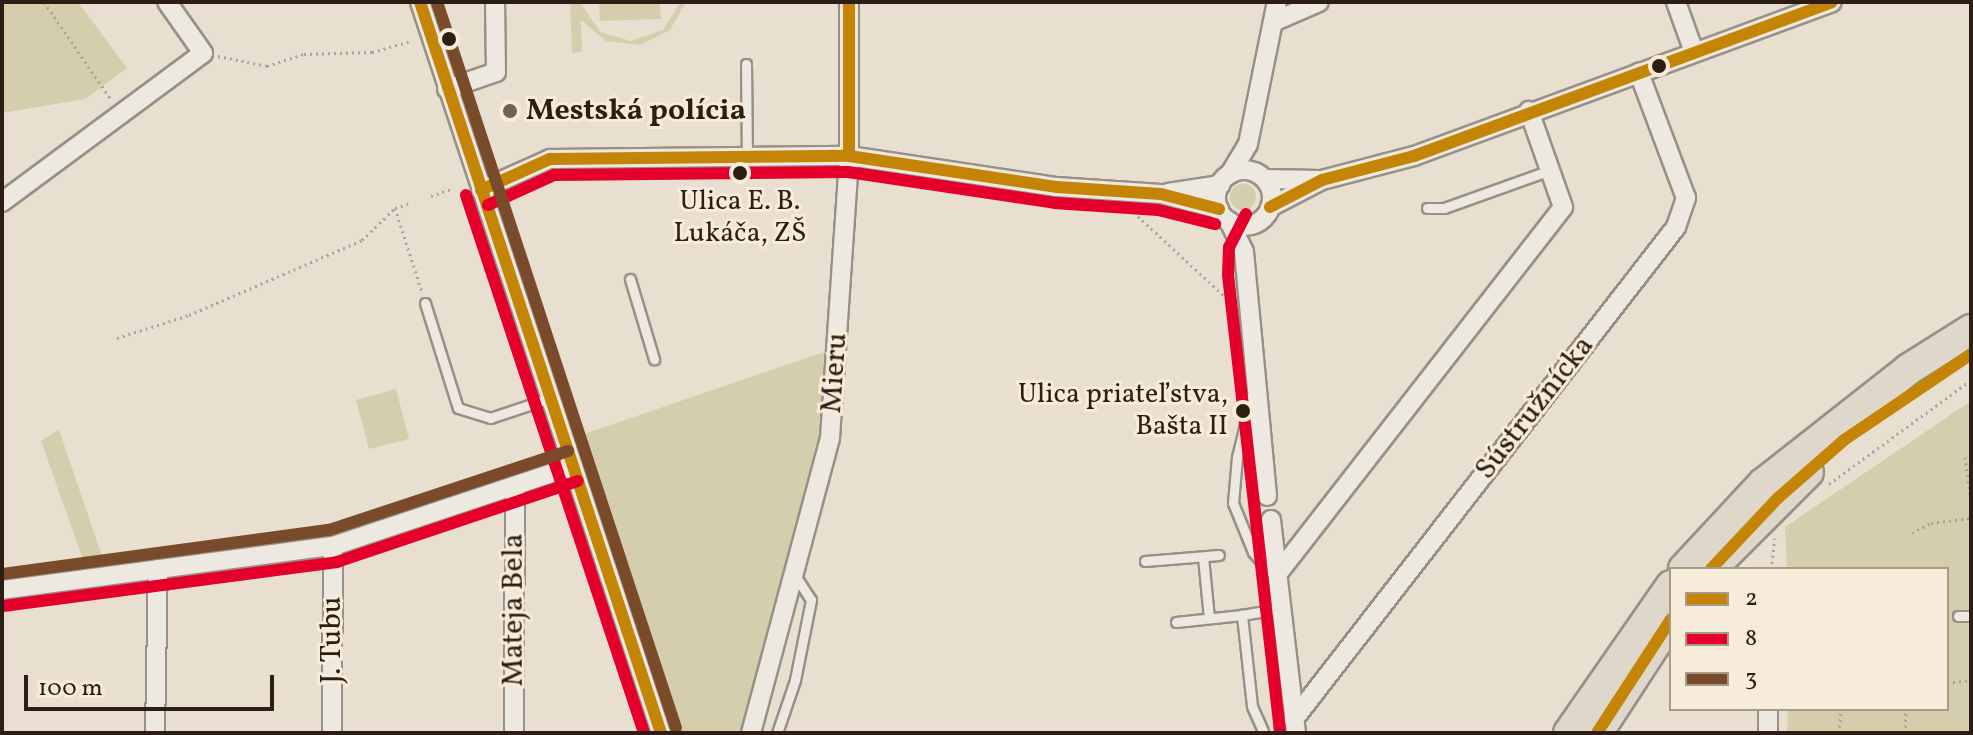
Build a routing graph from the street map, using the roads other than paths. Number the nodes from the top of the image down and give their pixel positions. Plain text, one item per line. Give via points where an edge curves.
1 (167, 2) edge
2 (420, 2) edge
3 (495, 2) edge
4 (849, 2) edge
5 (1277, 2) edge
6 (1319, 2) edge
7 (1676, 2) edge
8 (1832, 2) edge
9 (1273, 22) junction
10 (1694, 52) junction
11 (746, 64) dead end
12 (1639, 73) junction
13 (447, 89) junction
14 (1529, 111) junction
15 (1248, 144) junction
16 (849, 156) junction
17 (747, 157) junction
18 (1550, 170) junction
19 (1263, 177) junction
20 (1225, 179) junction
21 (1322, 180) junction
22 (481, 190) junction
23 (1161, 194) junction
24 (2, 202) edge
25 (1427, 208) dead end
26 (1265, 214) junction
27 (1224, 215) junction
28 (1244, 252) junction
29 (630, 279) dead end
30 (425, 303) road end
31 (1971, 330) edge
32 (1971, 354) edge
33 (654, 359) dead end
34 (1256, 381) junction
35 (550, 398) junction
36 (573, 466) junction
37 (515, 486) junction
38 (1267, 496) dead end
39 (1271, 520) dead end
40 (333, 546) junction
41 (1219, 555) dead end
42 (1203, 557) junction
43 (1145, 561) dead end
44 (1686, 567) edge
45 (1713, 567) edge
46 (158, 569) junction
47 (1279, 572) junction
48 (794, 574) junction
49 (1669, 589) edge
50 (2, 590) edge
51 (1282, 608) junction
52 (1242, 615) junction
53 (1958, 616) dead end
54 (1971, 616) edge
55 (1209, 618) junction
56 (1176, 622) dead end
57 (1669, 622) edge
58 (1768, 711) edge
59 (1295, 726) edge
60 (1263, 731) dead end
61 (155, 733) edge
62 (332, 733) edge
63 (514, 733) edge
64 (661, 733) edge
65 (751, 733) edge
66 (777, 733) edge
67 (1569, 733) edge
68 (1597, 733) edge
69 (1768, 733) edge

1 - 24 street via 203,53
2 - 13 street
3 - 13 street via 496,72
4 - 16 street, Mieru
5 - 9 street
6 - 9 street
7 - 10 street
8 - 10 street
9 - 15 street
10 - 12 street
11 - 17 lane
12 - 14 street
12 - 59 street, Sústružnícka via 1686,198 1676,227
13 - 22 street
14 - 18 street
14 - 21 street via 1414,156
15 - 19 street
15 - 20 street
16 - 17 street
16 - 23 street via 1057,187
16 - 48 street, Mieru via 830,438
17 - 22 street via 550,159
18 - 25 lane via 1444,208
18 - 47 street via 1563,207 1552,226
19 - 20 street via 1244,170
19 - 21 street
19 - 26 street
20 - 23 street
20 - 27 street
21 - 26 street
22 - 35 street
23 - 27 street
26 - 27 street via 1246,225
26 - 28 street
27 - 28 street
28 - 34 street
29 - 33 lane
30 - 35 lane via 458,408 490,418
31 - 44 main road via 1897,377 1763,484
32 - 45 main road via 1844,440 1778,498
34 - 38 street
34 - 47 lane via 1237,457 1233,503 1253,552 1269,571
35 - 36 street
36 - 37 street
36 - 64 street
37 - 40 street
37 - 63 street, Mateja Bela
39 - 47 street
40 - 46 street
40 - 62 street, J. Tubu
41 - 42 lane
42 - 43 lane
42 - 55 lane
46 - 50 street
46 - 61 street
47 - 51 street
48 - 65 street, Mieru
48 - 66 lane via 811,600 795,680
49 - 67 main road
51 - 52 lane
51 - 59 street
52 - 55 lane
52 - 60 lane via 1252,706
53 - 54 lane
55 - 56 lane
57 - 68 main road
58 - 69 street

